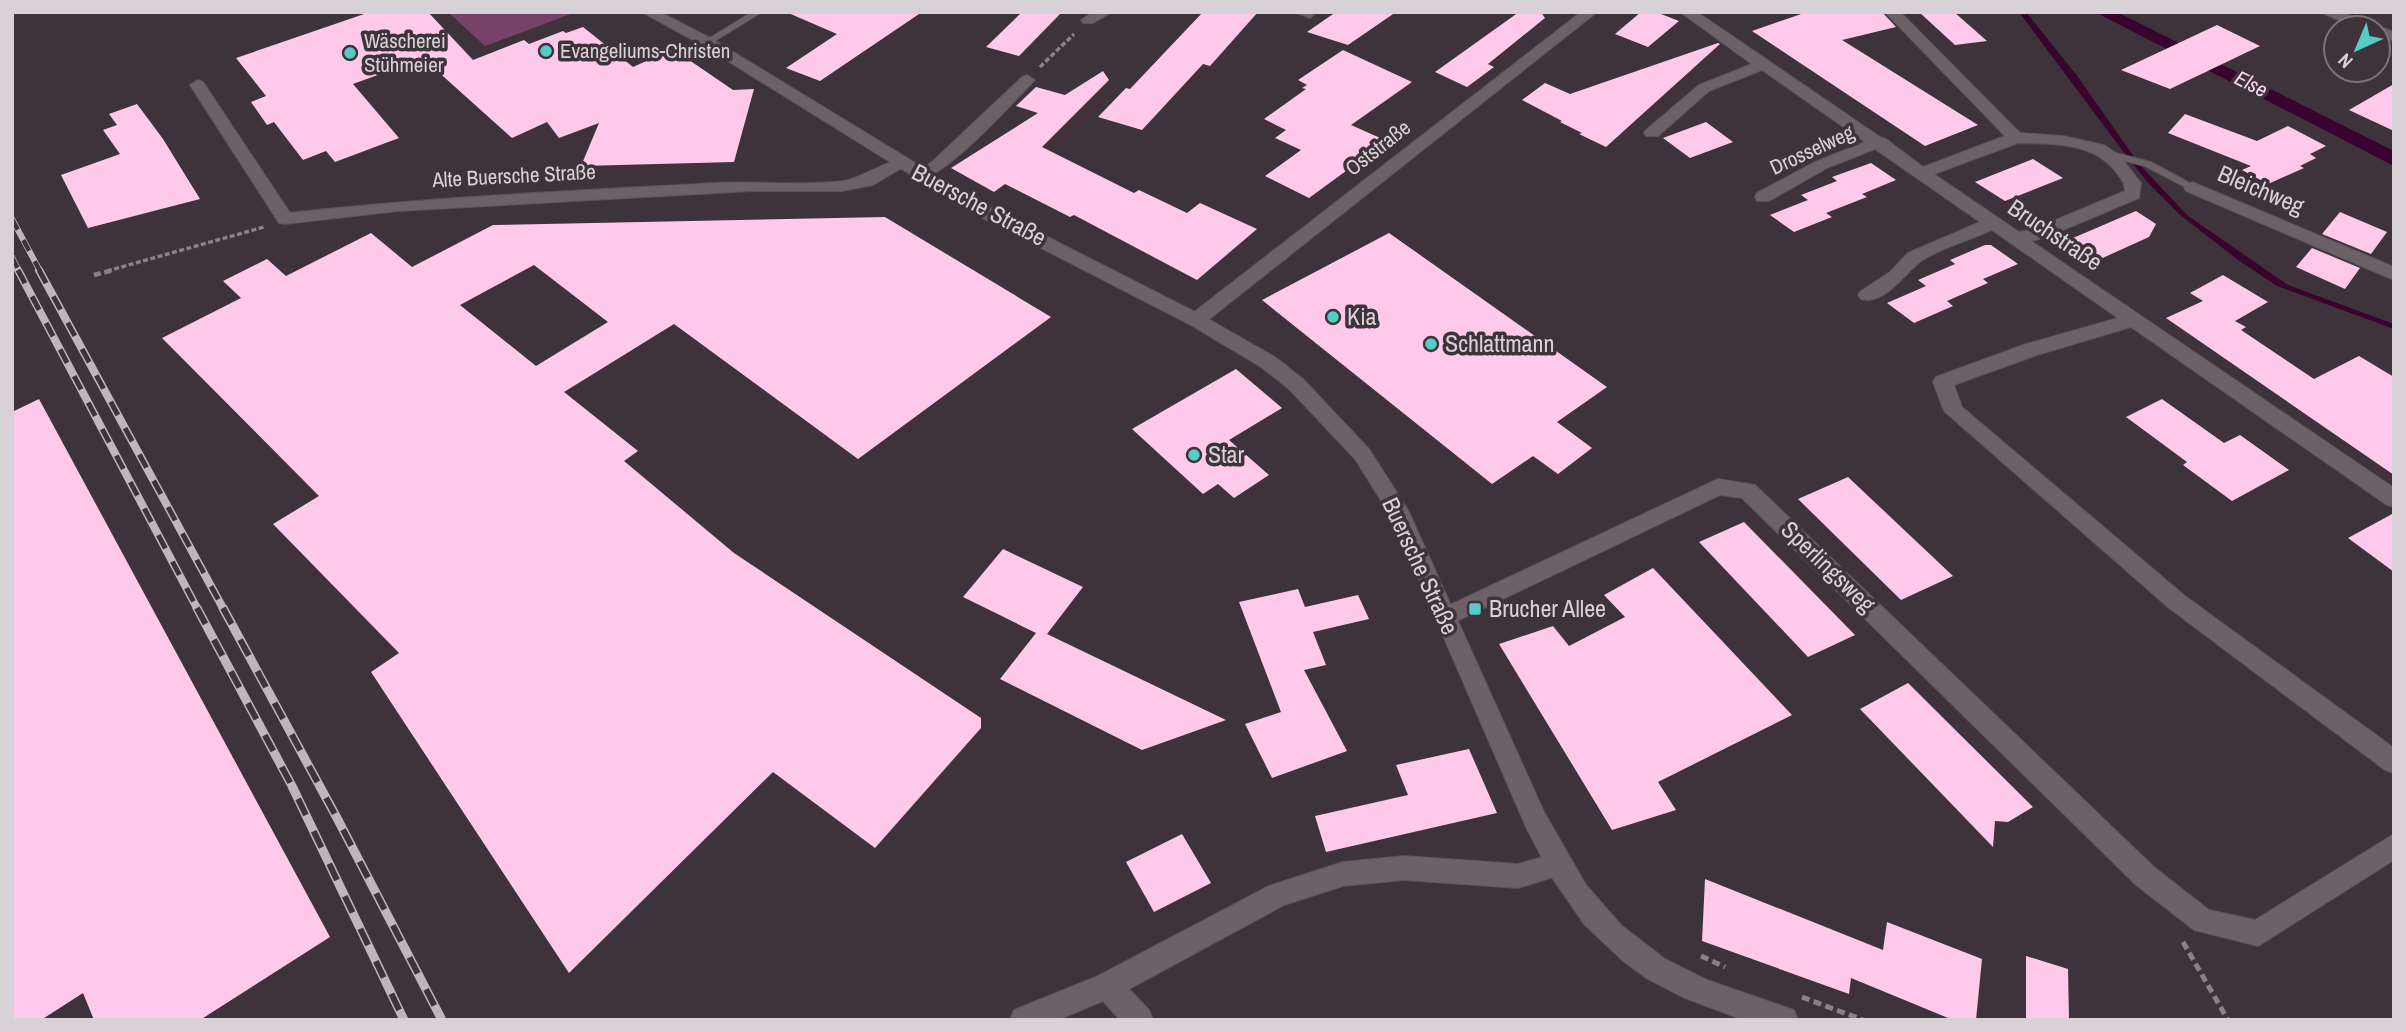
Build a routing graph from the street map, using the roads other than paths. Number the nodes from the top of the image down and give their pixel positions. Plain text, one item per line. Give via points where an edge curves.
1 (758, 12) edge
2 (1299, 12) edge
3 (1590, 12) edge
4 (1688, 12) edge
5 (1892, 12) edge
6 (657, 13) edge
7 (1310, 15) dead end
8 (707, 42) junction
9 (1764, 64) junction
10 (1027, 80) road end
11 (198, 85) dead end
12 (1652, 133) dead end
13 (2016, 138) junction
14 (1880, 142) junction
15 (2115, 155) junction
16 (902, 163) junction
17 (1922, 173) junction
18 (920, 175) junction
19 (2192, 187) joint
20 (1763, 197) dead end
21 (1994, 223) junction
22 (2015, 239) junction
23 (2394, 274) edge
24 (1867, 295) dead end
25 (2136, 319) junction
26 (1196, 320) junction
27 (2394, 499) edge
28 (1445, 617) junction
29 (2394, 762) edge
30 (2394, 846) edge
31 (1557, 865) junction
32 (1107, 986) junction
33 (1024, 1020) edge
34 (1139, 1020) edge
35 (1784, 1020) edge

1 - 8 lane
2 - 7 lane
3 - 26 street, Oststraße
4 - 9 street, Bruchstraße
5 - 13 street
6 - 8 street, Buersche Straße
8 - 16 street, Buersche Straße
9 - 12 street via 1704,88
9 - 14 street, Bruchstraße
10 - 18 street via 939,164
11 - 16 street, Alte Buersche Straße via 285,219 398,206 752,186 842,186 867,181
13 - 15 street via 2074,143
13 - 17 street
14 - 17 street, Bruchstraße
14 - 20 street, Drosselweg via 1821,165
15 - 19 lane, Bleichweg via 2148,164
15 - 22 street via 2133,183 2133,194 2038,234
16 - 18 street, Buersche Straße
17 - 21 street, Bruchstraße
18 - 26 street, Buersche Straße
19 - 23 street, Bleichweg
21 - 22 street, Bruchstraße
21 - 24 street via 1914,257
22 - 25 street, Bruchstraße
25 - 27 street, Bruchstraße
25 - 29 street via 1943,382 1954,411 2177,602
26 - 28 street, Buersche Straße via 1296,384 1354,445 1401,516
28 - 30 street, Sperlingsweg via 1718,487 1748,491 2145,876 2203,921 2258,933
28 - 31 street, Buersche Straße
31 - 32 street via 1518,876 1404,868 1343,874 1278,895
31 - 35 street, Buersche Straße via 1584,906 1632,952 1683,983
32 - 33 street
32 - 34 street

